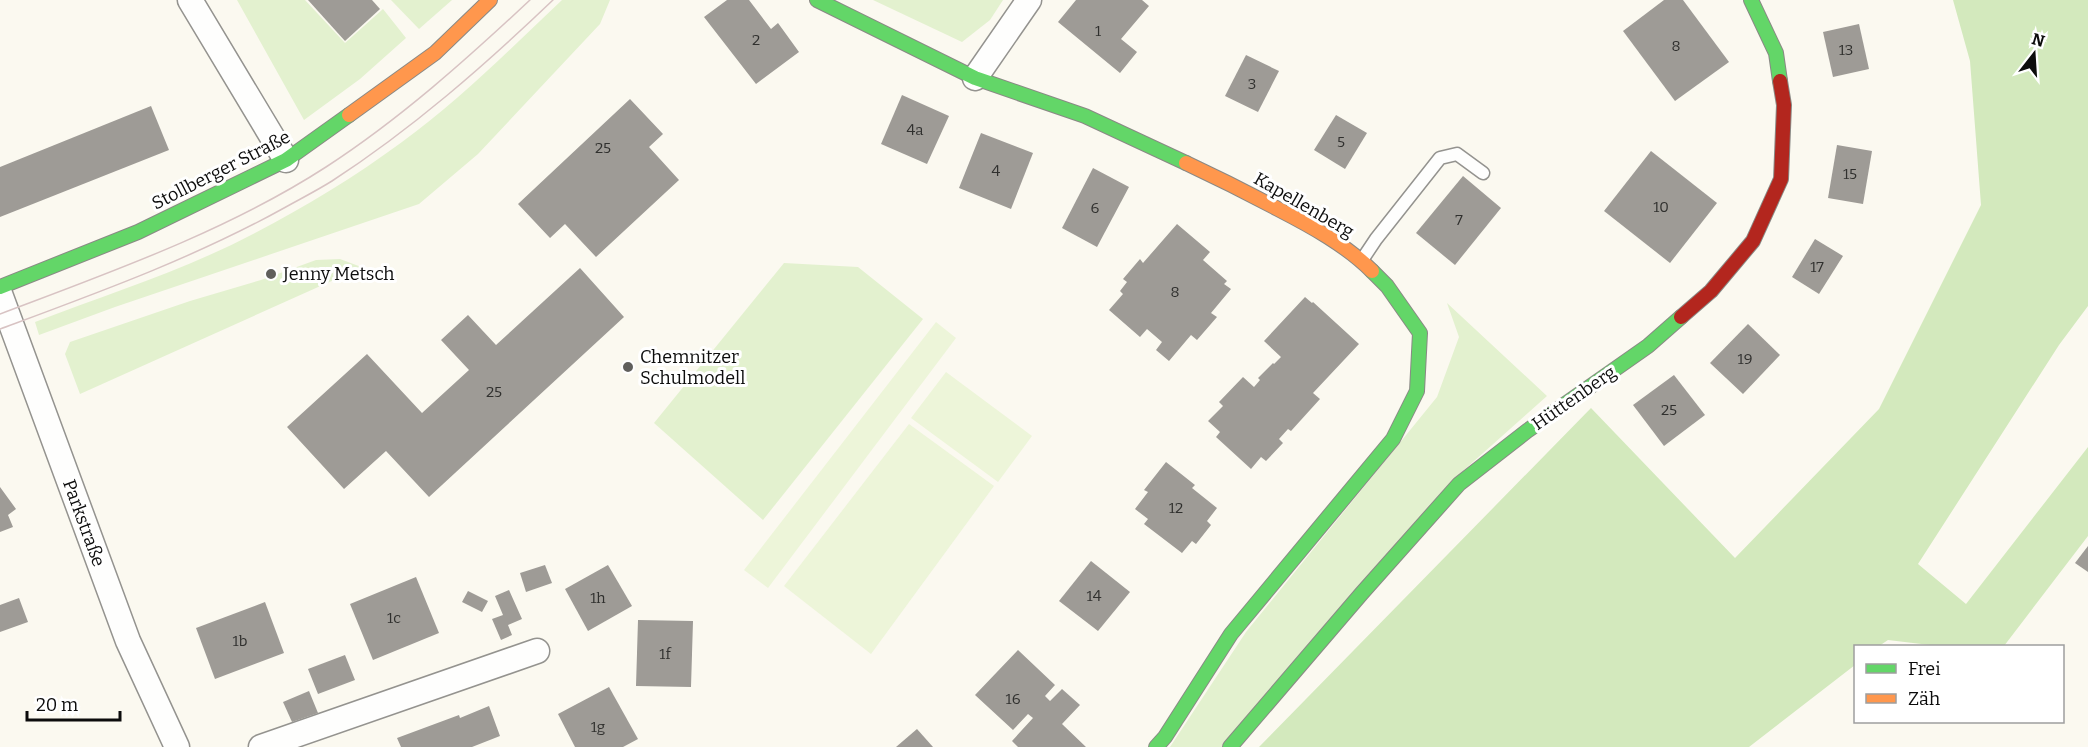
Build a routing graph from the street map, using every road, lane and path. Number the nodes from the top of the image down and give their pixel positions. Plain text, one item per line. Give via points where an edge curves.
1 (190, 0) edge
2 (490, 0) edge
3 (817, 0) edge
4 (1029, 0) edge
5 (1751, 0) edge
6 (975, 78) junction
7 (286, 160) junction
8 (1483, 173) dead end
9 (1362, 261) junction
10 (0, 286) edge
11 (0, 294) edge
12 (537, 651) dead end
13 (177, 747) edge
14 (261, 747) edge
15 (1156, 747) edge
16 (1230, 747) edge

1 - 7 street
2 - 7 street, Stollberger Straße via 435,54
3 - 6 street, Kapellenberg
4 - 6 street
5 - 16 street, Hüttenberg via 1776,53 1784,105 1781,179 1754,241 1711,291 1648,346 1459,484
6 - 9 street, Kapellenberg via 1085,116 1227,182 1314,228
7 - 10 street, Stollberger Straße via 138,232
8 - 9 lane via 1456,154 1440,158
9 - 15 street, Kapellenberg via 1387,286 1420,333 1418,391 1393,439 1232,634
11 - 13 street, Parkstraße via 128,641
12 - 14 street

